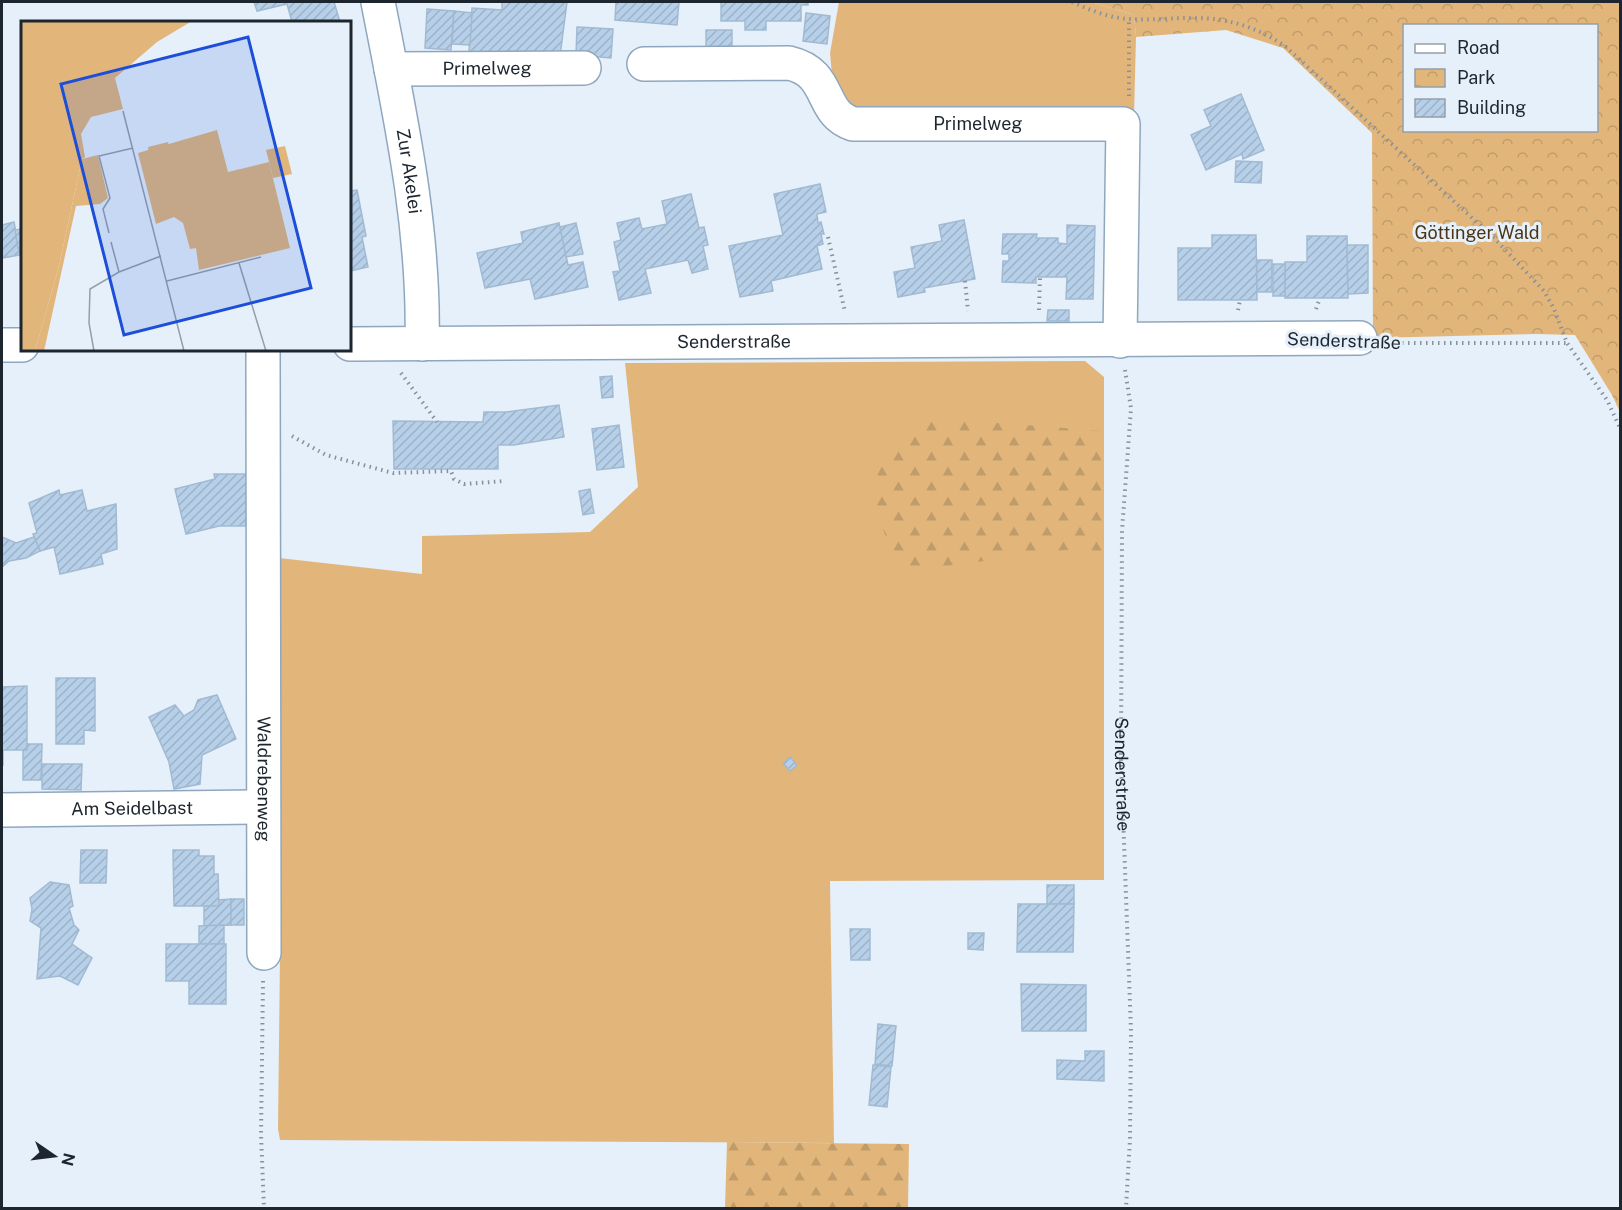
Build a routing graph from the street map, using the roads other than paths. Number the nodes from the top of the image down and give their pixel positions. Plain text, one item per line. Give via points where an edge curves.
1 (378, 2) edge
2 (644, 64) dead end
3 (584, 68) dead end
4 (391, 69) junction
5 (1360, 338) road end
6 (1120, 341) junction
7 (364, 344) edge
8 (422, 344) junction
9 (2, 345) edge
10 (21, 345) edge
11 (263, 351) edge
12 (263, 807) junction
13 (2, 810) edge
14 (264, 953) road end

1 - 4 street, Zur Akelei
2 - 6 street, Primelweg via 798,65 819,82 837,116 853,124 1123,123
3 - 4 street, Primelweg
4 - 8 street, Zur Akelei via 416,223 423,299
5 - 6 street, Senderstraße
6 - 8 street, Senderstraße
7 - 8 street, Senderstraße
9 - 10 street
11 - 12 street, Waldrebenweg
12 - 13 street, Am Seidelbast
12 - 14 street, Waldrebenweg

